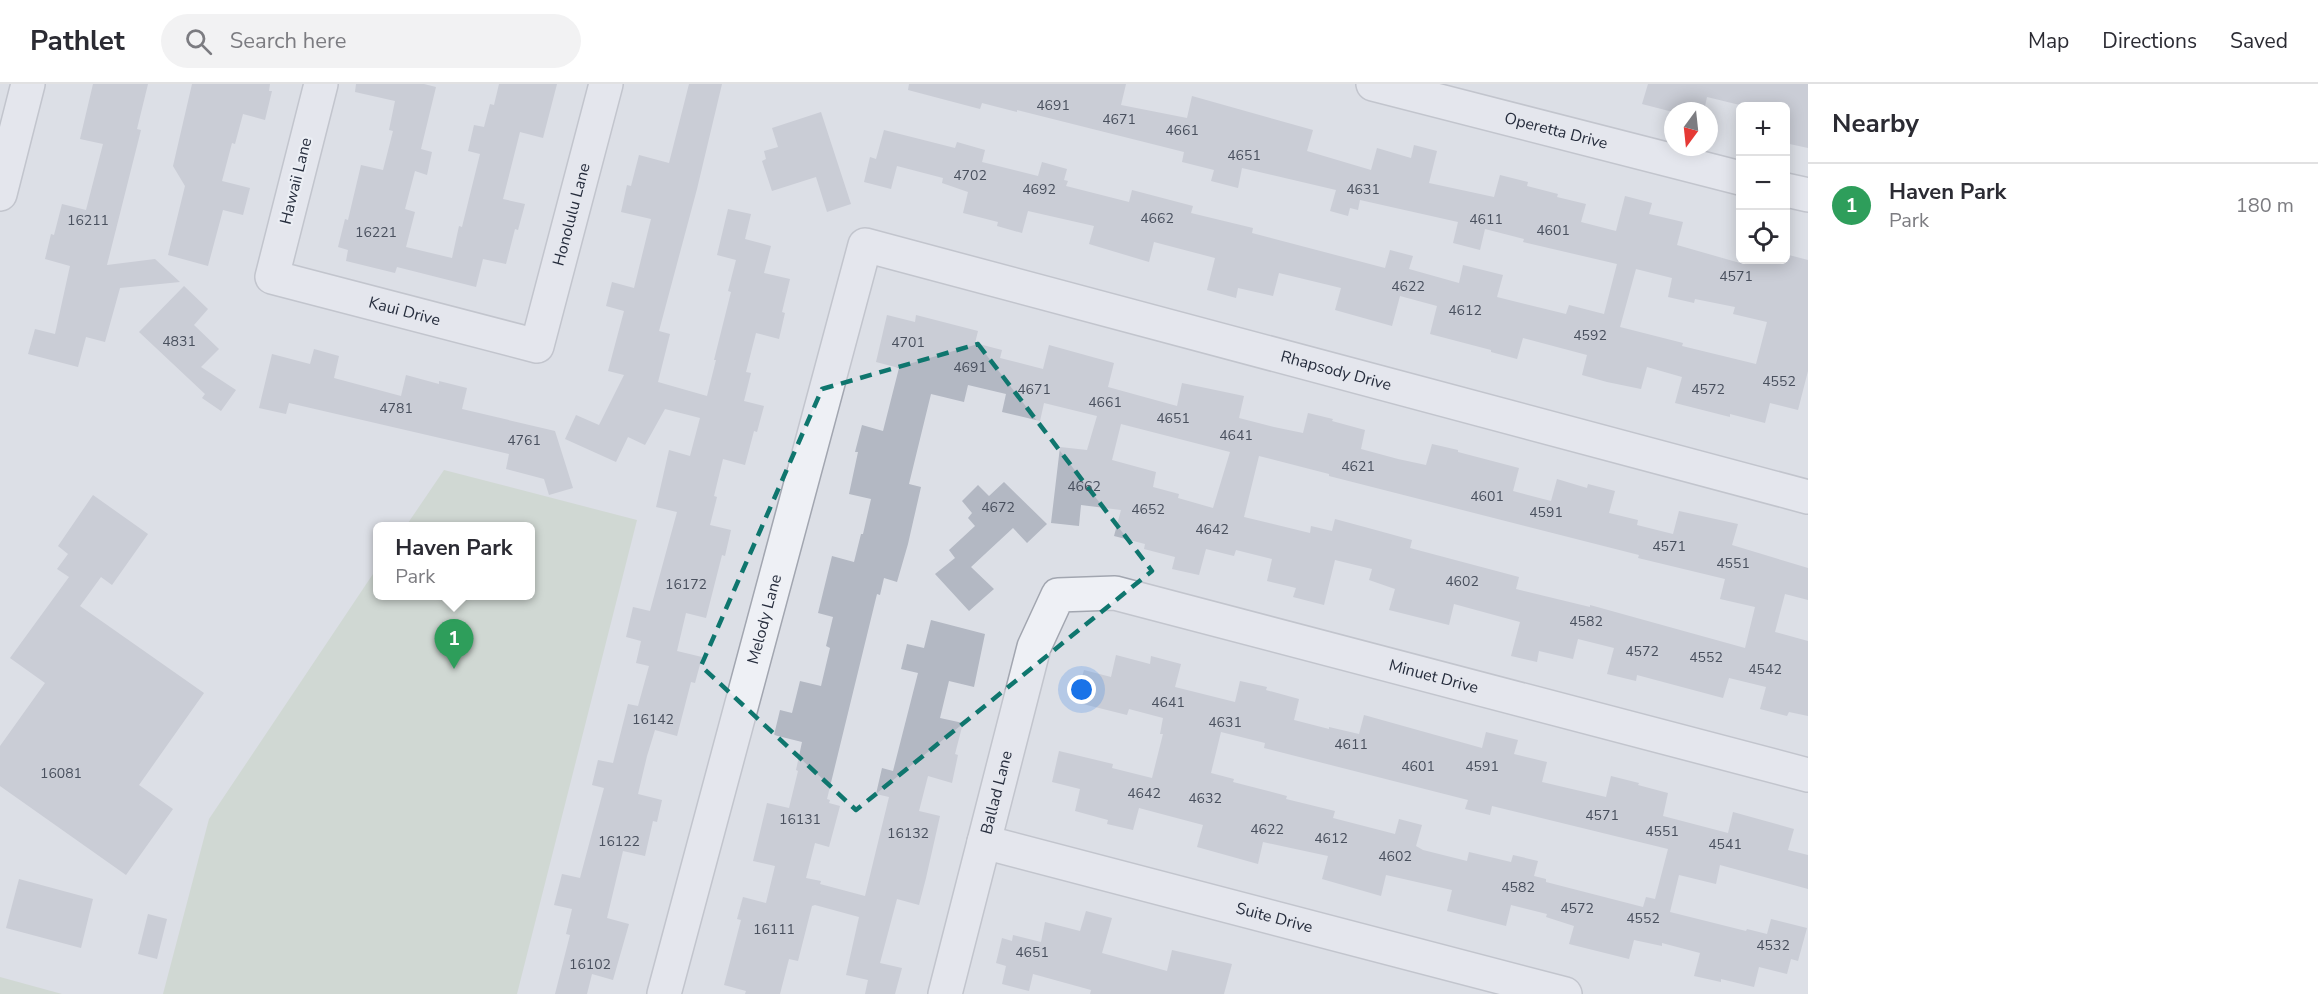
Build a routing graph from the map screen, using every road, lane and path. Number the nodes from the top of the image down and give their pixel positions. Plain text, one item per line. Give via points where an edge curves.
1 (28, 84) edge
2 (321, 84) edge
3 (606, 84) edge
4 (1373, 84) edge
5 (1736, 177) edge
6 (1790, 191) edge
7 (0, 194) edge
8 (1808, 195) edge
9 (865, 245) joint
10 (272, 277) joint
11 (537, 346) joint
12 (1808, 497) edge
13 (1059, 595) joint
14 (1808, 775) edge
15 (984, 842) junction
16 (664, 994) edge
17 (945, 994) edge
18 (1565, 994) edge

1 - 7 street
2 - 10 street, Hawaii Lane
3 - 11 street, Honolulu Lane
4 - 5 street, Operetta Drive
6 - 8 street
9 - 12 street, Rhapsody Drive
9 - 16 street, Melody Lane
10 - 11 street, Kaui Drive
13 - 14 street, Minuet Drive via 1115,592
13 - 15 street, Ballad Lane via 1034,647
15 - 17 street, Ballad Lane
15 - 18 street, Suite Drive

